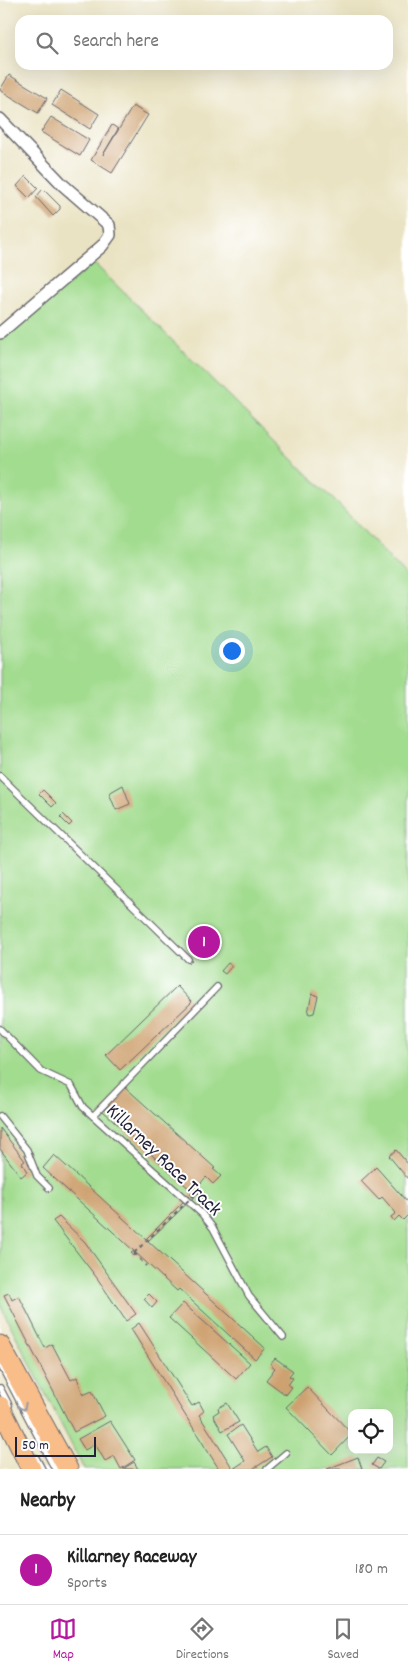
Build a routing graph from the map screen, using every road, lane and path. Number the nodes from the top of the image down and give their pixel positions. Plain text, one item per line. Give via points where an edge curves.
1 (0, 119) edge
2 (0, 333) edge
3 (0, 776) edge
4 (188, 959) dead end
5 (217, 987) dead end
6 (0, 1029) edge
7 (0, 1116) edge
8 (93, 1116) junction
9 (49, 1188) dead end
10 (209, 1204) dead end
11 (146, 1266) dead end
12 (283, 1337) dead end
13 (0, 1345) edge
14 (0, 1364) edge
15 (0, 1388) edge
16 (6, 1409) edge
17 (286, 1453) dead end
18 (32, 1461) edge
19 (42, 1469) edge
20 (54, 1469) edge
21 (68, 1469) edge
22 (267, 1469) edge

1 - 2 street via 63,185 104,219 111,230 102,246
3 - 4 lane
5 - 8 lane
6 - 8 lane, Killarney Race Track via 41,1071 71,1085 83,1107
7 - 9 lane via 27,1150 37,1176
8 - 12 lane, Killarney Race Track via 206,1218 249,1296
10 - 11 path, bridge via 196,1192 134,1253
13 - 21 main road
14 -> 20 lane
15 - 16 lane
16 - 18 main road
17 - 22 lane
18 - 19 lane

